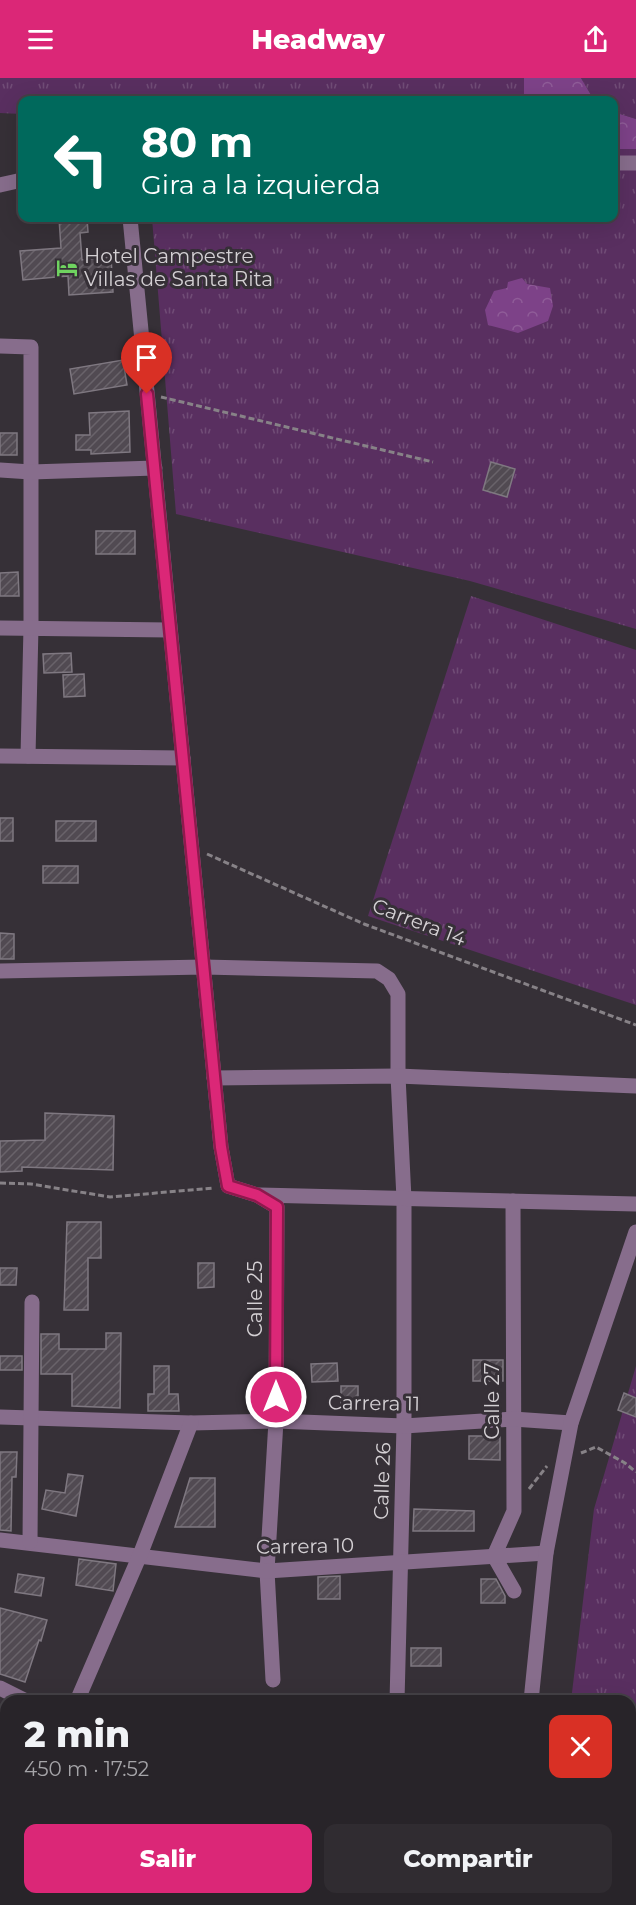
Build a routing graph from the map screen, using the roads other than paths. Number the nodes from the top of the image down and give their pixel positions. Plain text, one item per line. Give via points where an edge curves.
1 (618, 163) edge
2 (636, 163) edge
3 (18, 181) edge
4 (0, 185) edge
5 (130, 222) edge
6 (0, 346) edge
7 (154, 468) junction
8 (0, 470) edge
9 (31, 472) junction
10 (31, 627) junction
11 (0, 628) edge
12 (170, 630) junction
13 (0, 756) edge
14 (28, 756) junction
15 (183, 758) junction
16 (204, 967) junction
17 (0, 971) edge
18 (398, 1076) junction
19 (214, 1078) junction
20 (636, 1086) edge
21 (257, 1195) junction
22 (404, 1199) junction
23 (513, 1201) junction
24 (636, 1204) edge
25 (636, 1232) edge
26 (32, 1302) dead end
27 (0, 1417) edge
28 (31, 1419) junction
29 (513, 1419) junction
30 (276, 1421) junction
31 (191, 1423) junction
32 (572, 1423) junction
33 (404, 1426) junction
34 (0, 1540) edge
35 (30, 1542) junction
36 (546, 1553) junction
37 (141, 1555) junction
38 (494, 1556) junction
39 (400, 1564) junction
40 (267, 1571) junction
41 (514, 1591) dead end
42 (273, 1680) dead end
43 (0, 1688) edge
44 (14, 1695) edge
45 (81, 1695) edge
46 (397, 1695) edge
47 (532, 1695) edge

1 - 2 street
3 - 4 street
5 - 7 street
6 - 9 street via 31,347
7 - 9 street
7 - 12 street
8 - 9 street
9 - 10 street
10 - 11 street
10 - 12 street
10 - 14 street
12 - 15 street
13 - 14 street
14 - 15 street
15 - 16 street
16 - 17 street, Calle 26
16 - 18 street, Calle 26 via 378,970 398,994
16 - 19 street
18 - 19 street
18 - 20 street
18 - 22 street, Calle 26
19 - 21 street via 228,1186
21 - 22 street
21 - 30 street, Calle 25 via 277,1207
22 - 23 street
22 - 33 street, Calle 26
23 - 24 street
23 - 29 street, Calle 27
25 - 32 street
26 - 28 street
27 - 28 street, Carrera 11
28 - 31 street, Carrera 11
28 - 35 street
29 - 32 street, Carrera 11
29 - 33 street, Carrera 11
29 - 38 street, Calle 27 via 514,1511
30 - 31 street, Carrera 11
30 - 33 street, Carrera 11
30 - 40 street, Calle 25
31 - 37 street
32 - 36 street
33 - 39 street, Calle 26
34 - 35 street, Carrera 10
35 - 37 street, Carrera 10
36 - 38 street, Carrera 10
36 - 47 street
37 - 40 street, Carrera 10
37 - 45 street
38 - 39 street, Carrera 10
38 - 41 street
39 - 40 street, Carrera 10
39 - 46 street, Calle 26
40 - 42 street, Calle 25
43 - 44 street

